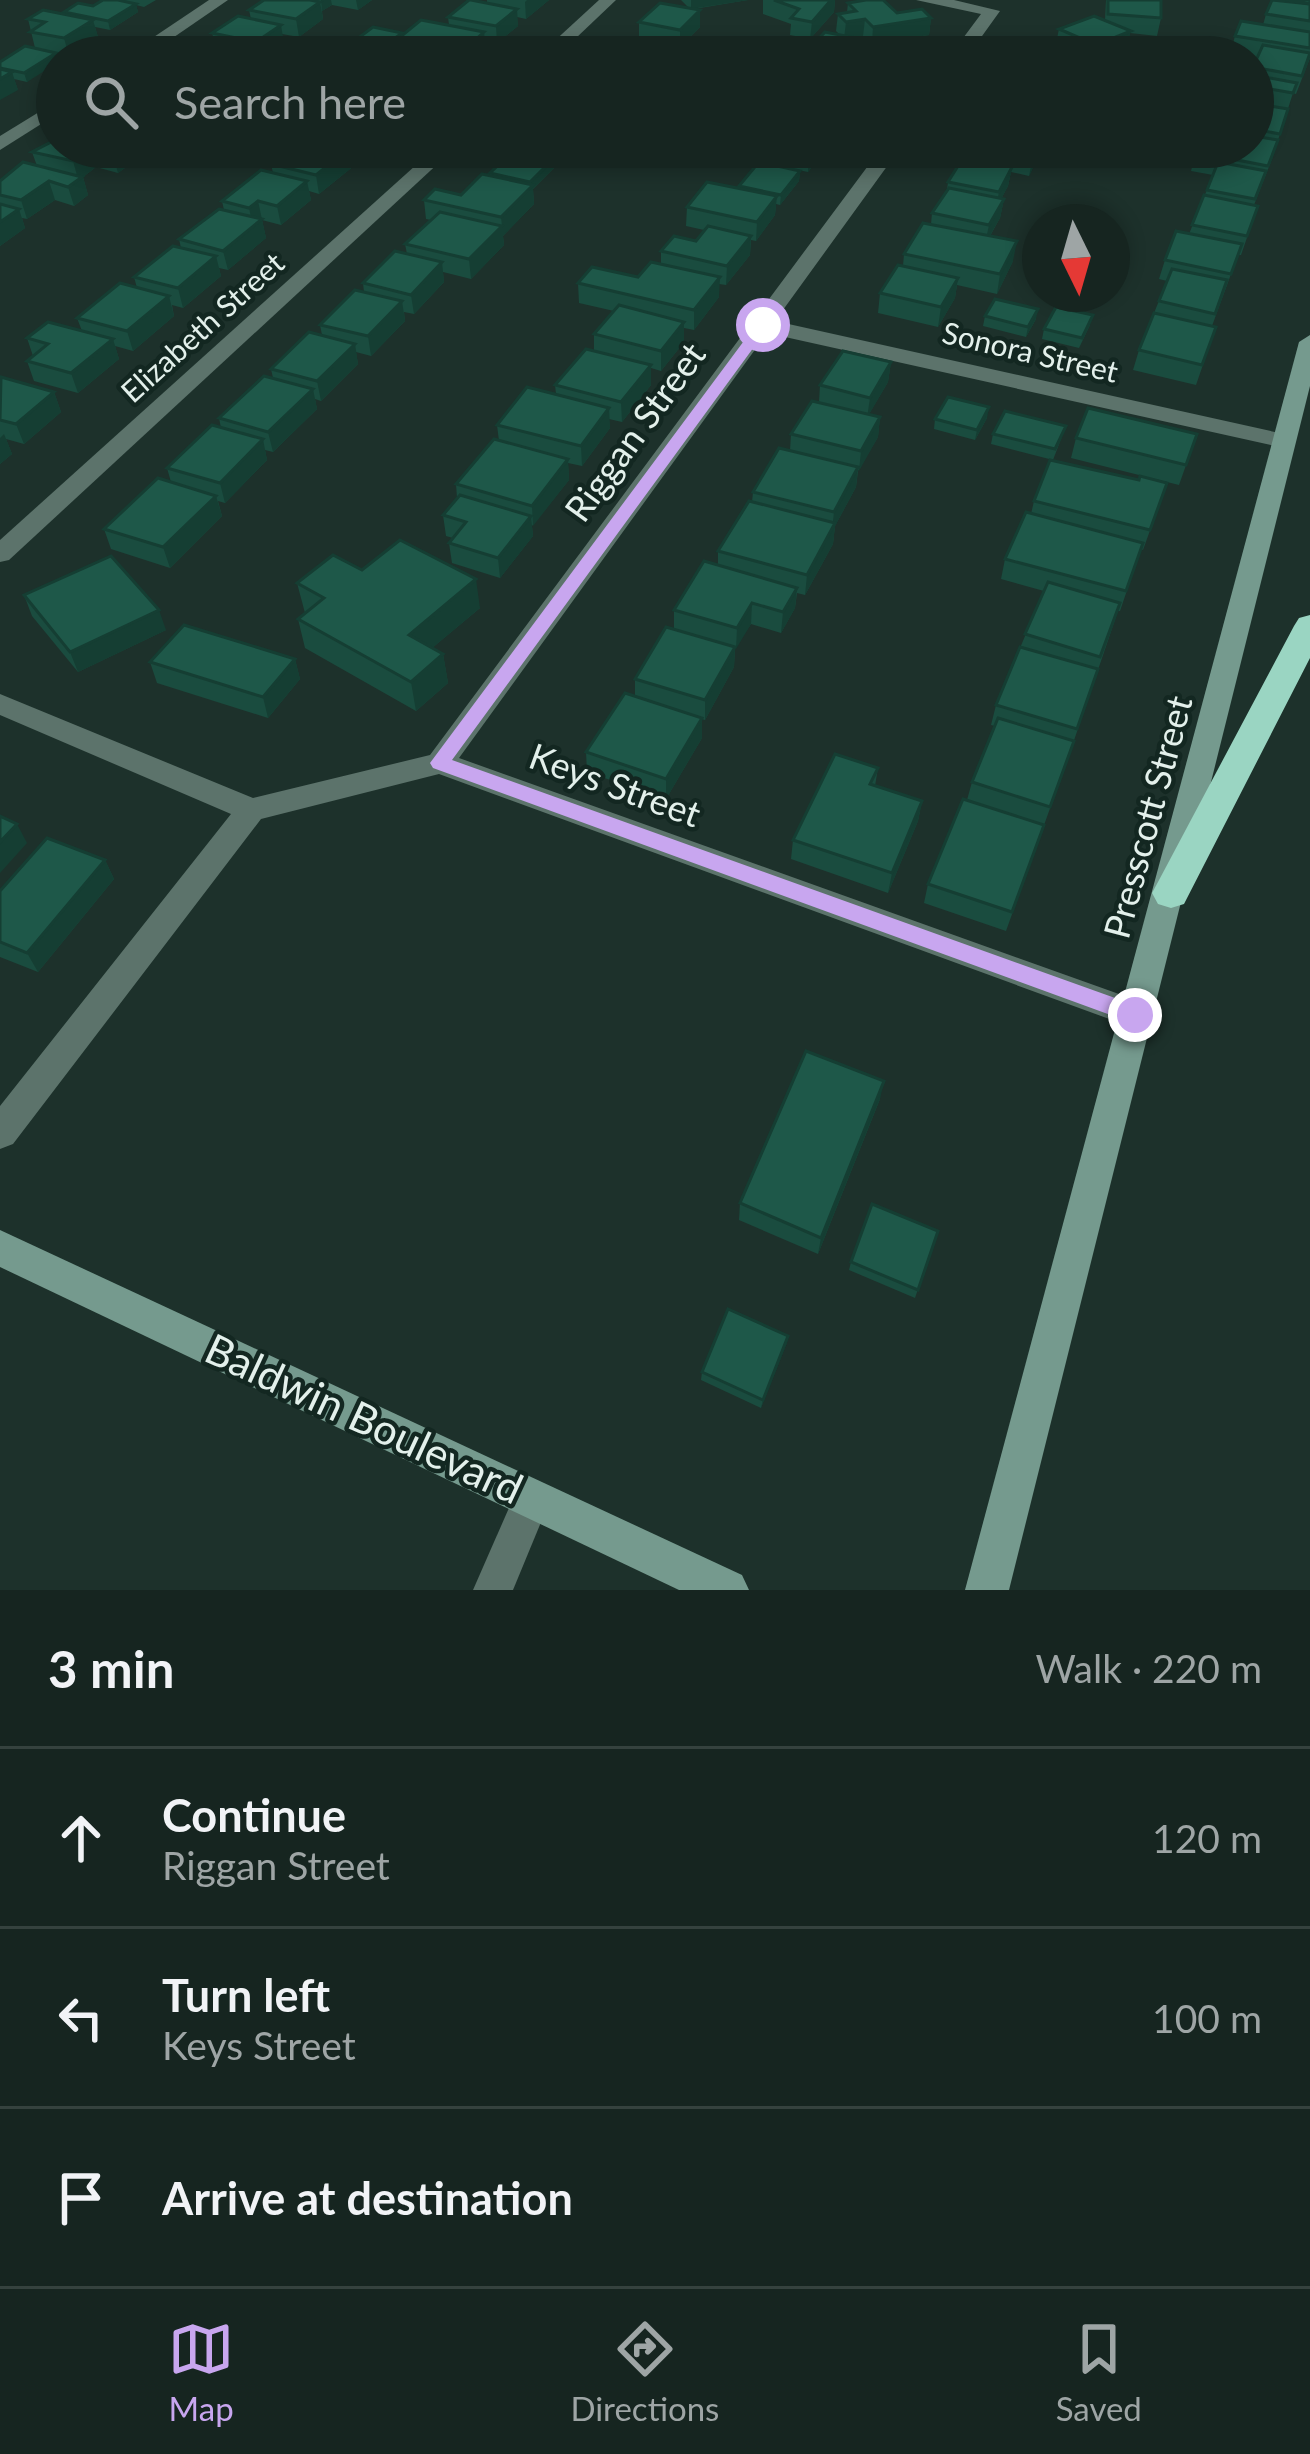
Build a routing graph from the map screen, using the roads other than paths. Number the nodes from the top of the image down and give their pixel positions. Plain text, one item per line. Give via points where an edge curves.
1 (220, 0) edge
2 (608, 0) edge
3 (924, 0) edge
4 (165, 36) edge
5 (569, 36) edge
6 (974, 36) edge
7 (36, 120) edge
8 (0, 144) edge
9 (424, 168) edge
10 (877, 168) edge
11 (763, 325) junction
12 (1310, 342) edge
13 (1284, 441) junction
14 (0, 554) edge
15 (1310, 626) edge
16 (0, 704) edge
17 (440, 763) junction
18 (251, 810) junction
19 (1171, 893) junction
20 (1135, 1015) junction
21 (0, 1133) edge
22 (0, 1248) edge
23 (532, 1498) junction
24 (493, 1590) edge
25 (727, 1590) edge
26 (987, 1590) edge

1 - 4 street
2 - 5 street
3 - 6 street via 992,11
7 - 8 street
9 - 14 street, Elizabeth Street
10 - 11 street, Riggan Street
11 - 13 street, Sonora Street
11 - 17 street, Riggan Street
12 - 13 main road, Presscott Street
13 - 19 main road, Presscott Street
15 - 19 highway
16 - 18 street
17 - 18 street
17 - 20 street, Keys Street
18 - 21 street
19 - 20 main road, Presscott Street
20 - 26 main road, Presscott Street
22 - 23 main road, Baldwin Boulevard
23 - 24 lane
23 - 25 main road, Baldwin Boulevard

